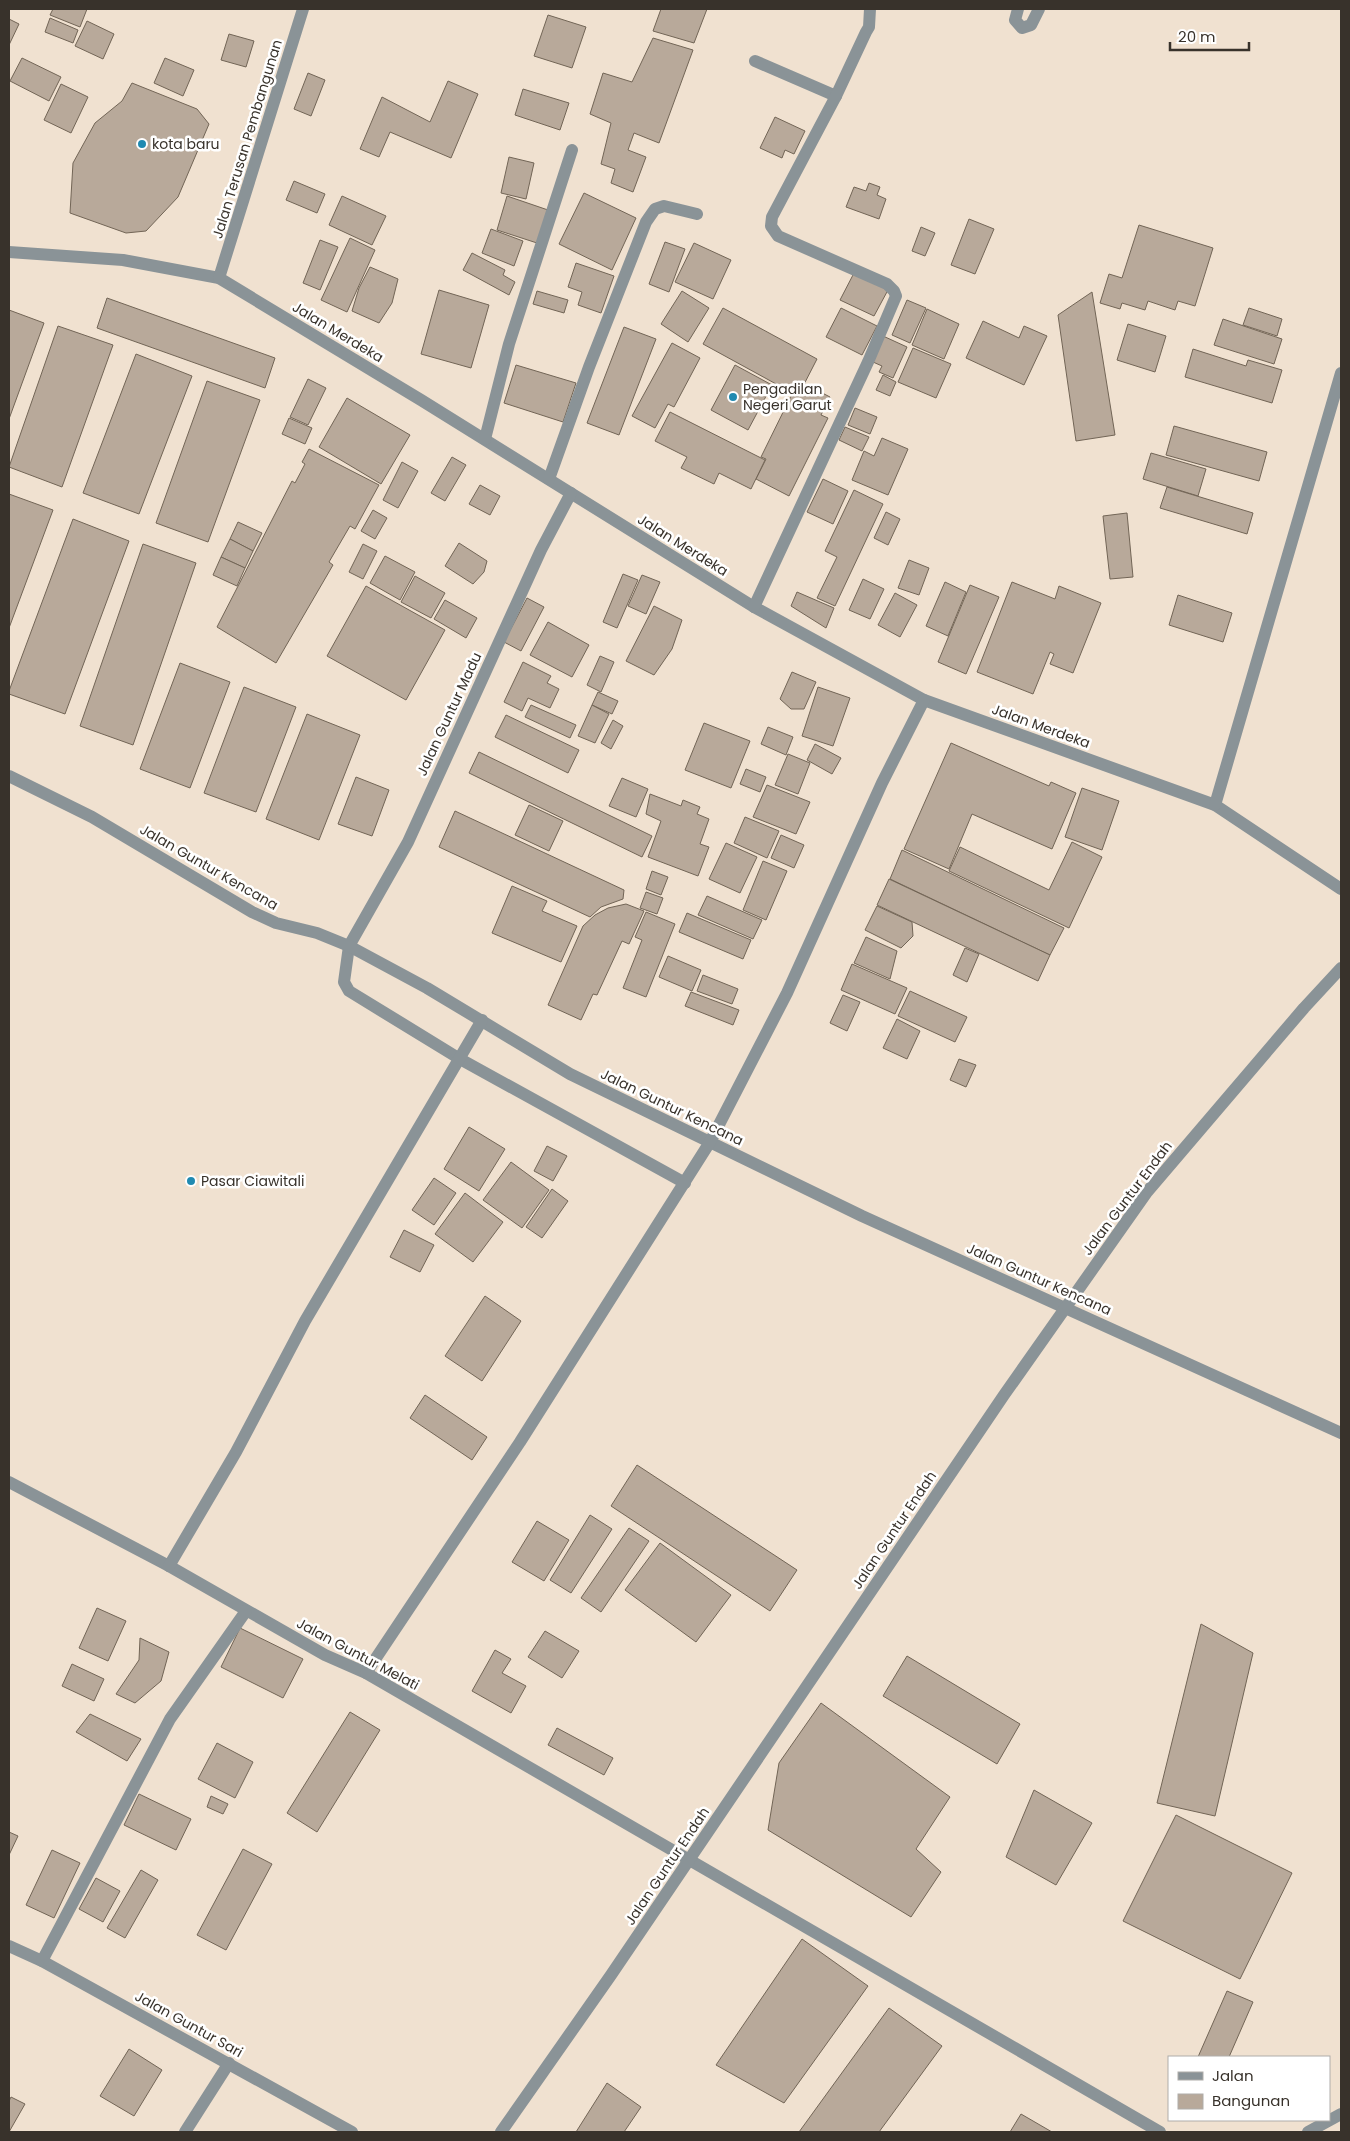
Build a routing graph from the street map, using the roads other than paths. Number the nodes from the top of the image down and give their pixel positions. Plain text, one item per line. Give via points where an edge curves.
1 (303, 9) edge
2 (870, 9) edge
3 (1018, 9) edge
4 (1040, 9) edge
5 (755, 61) dead end
6 (836, 96) junction
7 (572, 150) dead end
8 (697, 214) dead end
9 (9, 252) edge
10 (219, 278) junction
11 (1341, 373) edge
12 (485, 440) junction
13 (549, 479) junction
14 (571, 492) junction
15 (754, 606) junction
16 (924, 700) junction
17 (9, 776) edge
18 (1216, 805) junction
19 (1341, 889) edge
20 (349, 946) junction
21 (1341, 968) edge
22 (482, 1020) junction
23 (460, 1059) junction
24 (710, 1142) junction
25 (685, 1183) junction
26 (1066, 1308) junction
27 (1341, 1433) edge
28 (9, 1482) edge
29 (169, 1566) junction
30 (246, 1611) junction
31 (366, 1673) junction
32 (689, 1860) junction
33 (9, 1946) edge
34 (42, 1961) junction
35 (229, 2063) junction
36 (1341, 2114) edge
37 (1330, 2120) edge
38 (1328, 2121) edge
39 (185, 2132) edge
40 (352, 2132) edge
41 (501, 2132) edge
42 (1160, 2132) edge
43 (1308, 2132) edge

1 - 10 street, Jalan Terusan Pembangunan
2 - 6 street via 869,27
3 - 4 street via 1015,20 1022,28 1030,25
5 - 6 street
6 - 15 street via 772,217 772,226 778,236 887,284 896,296
7 - 12 street via 509,344
8 - 13 street via 664,206 655,208 646,222
9 - 10 street, Jalan Merdeka via 123,260
10 - 12 street, Jalan Merdeka
11 - 18 street
12 - 13 street, Jalan Merdeka
13 - 14 street, Jalan Merdeka
14 - 15 street, Jalan Merdeka
14 - 20 street, Jalan Guntur Madu via 537,558 408,842
15 - 16 street, Jalan Merdeka
16 - 18 street, Jalan Merdeka
16 - 24 street via 882,782 787,994
17 - 20 street, Jalan Guntur Kencana via 92,818 252,912
18 - 19 street, Jalan Merdeka
20 - 22 street, Jalan Guntur Kencana
20 - 23 street via 344,982 349,992
21 - 26 street, Jalan Guntur Endah via 1167,1166
22 - 23 street
22 - 24 street, Jalan Guntur Kencana via 570,1074
23 - 25 street
23 - 29 street via 305,1322 236,1452
24 - 25 street
24 - 26 street, Jalan Guntur Kencana via 862,1216
25 - 31 street via 520,1442
26 - 27 street, Jalan Guntur Kencana
26 - 32 street, Jalan Guntur Endah
28 - 29 street, Jalan Guntur Melati
29 - 30 street, Jalan Guntur Melati
30 - 31 street, Jalan Guntur Melati via 325,1655
30 - 34 street via 170,1719
31 - 32 street, Jalan Guntur Melati
32 - 41 street, Jalan Guntur Endah
32 - 42 street, Jalan Guntur Melati
33 - 34 street, Jalan Guntur Sari
34 - 35 street, Jalan Guntur Sari
35 - 39 street
35 - 40 street, Jalan Guntur Sari
36 - 37 street
38 - 43 street

